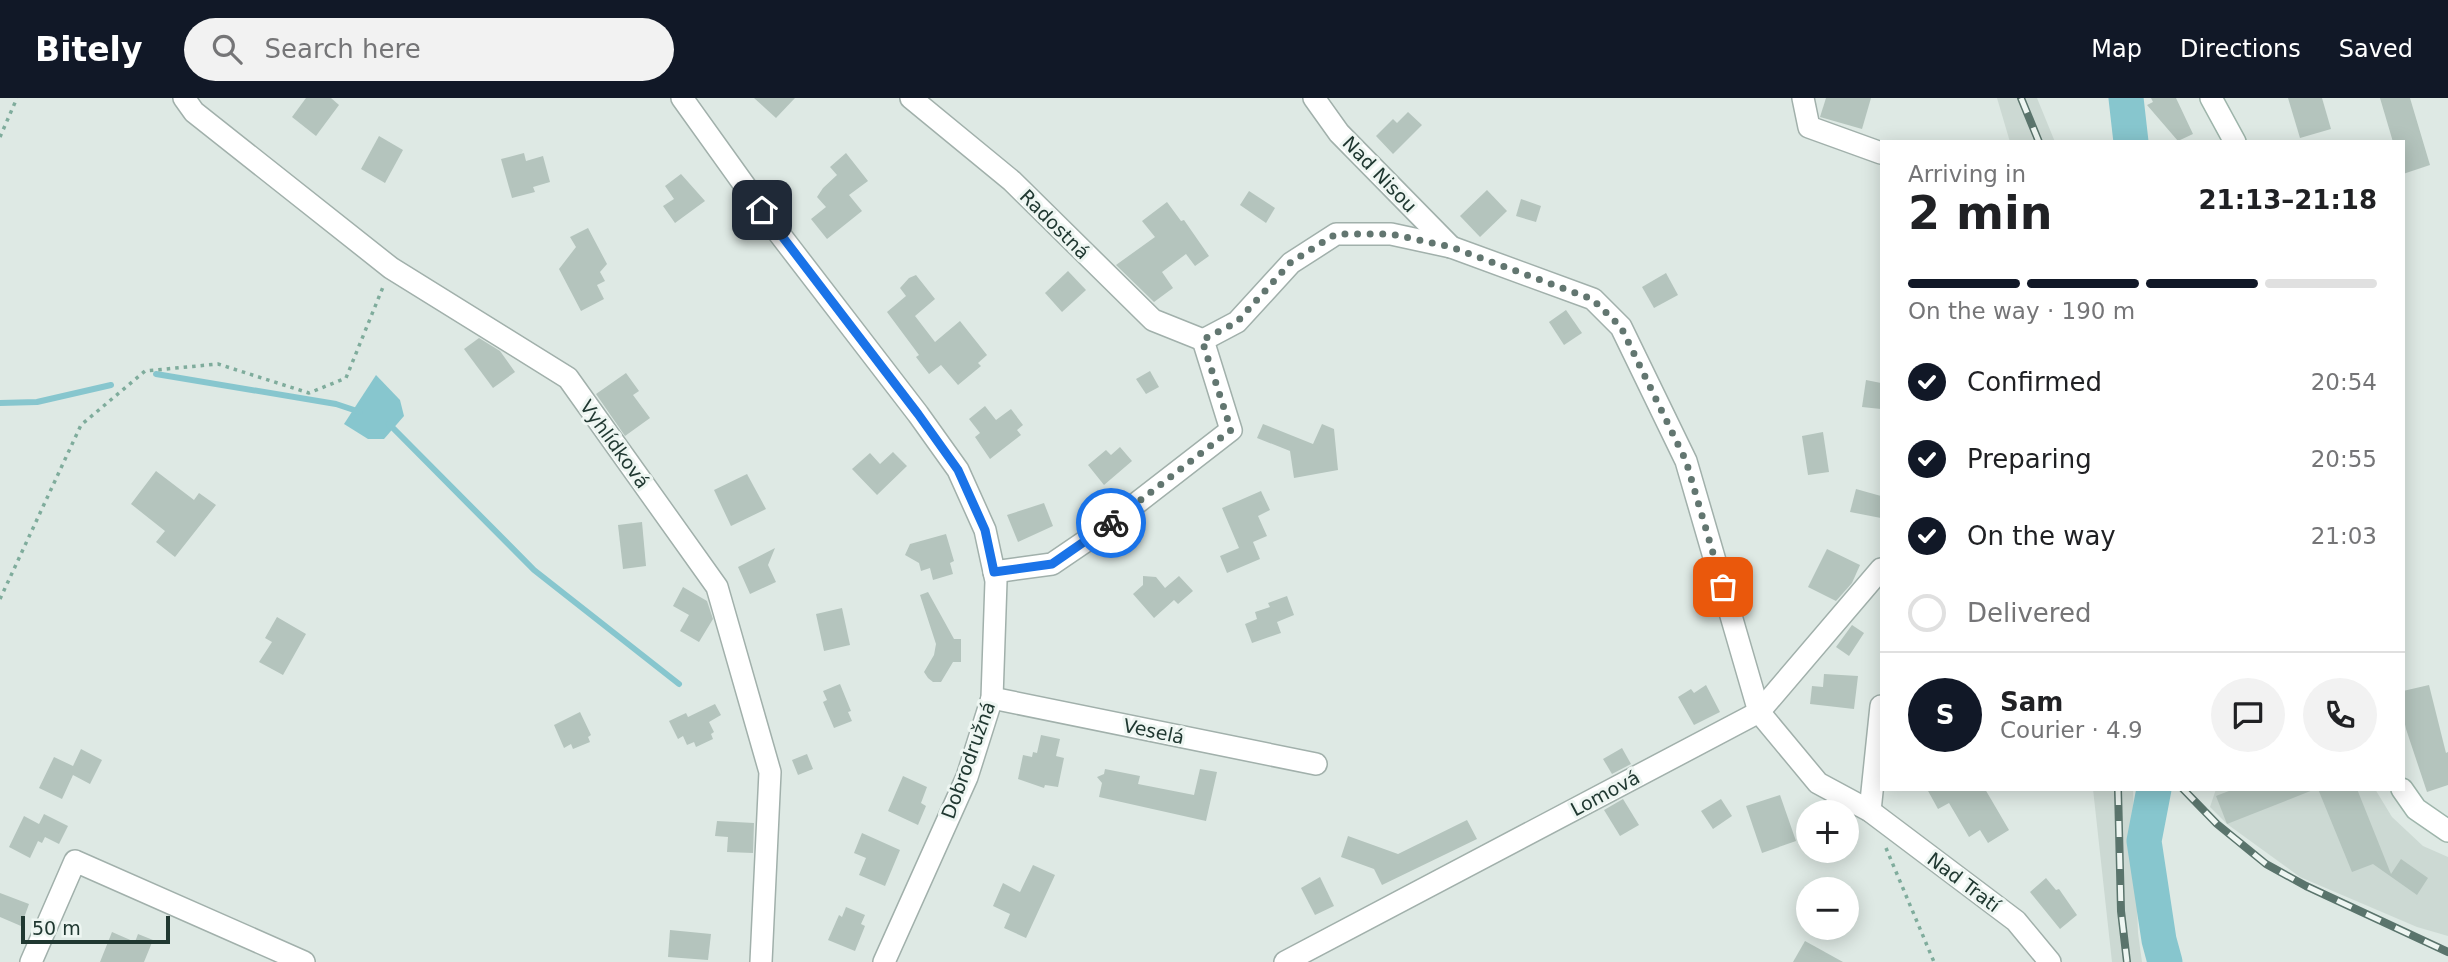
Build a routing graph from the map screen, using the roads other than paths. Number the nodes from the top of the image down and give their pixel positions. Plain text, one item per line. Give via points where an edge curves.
1 (184, 98) edge
2 (682, 98) edge
3 (911, 98) edge
4 (1314, 98) edge
5 (1803, 98) edge
6 (2211, 98) edge
7 (2234, 140) edge
8 (1880, 153) edge
9 (1451, 247) junction
10 (1202, 340) junction
11 (1880, 570) edge
12 (994, 572) junction
13 (992, 698) junction
14 (1759, 712) junction
15 (1880, 716) edge
16 (1317, 764) dead end
17 (2403, 791) edge
18 (1870, 811) junction
19 (2448, 831) edge
20 (31, 962) edge
21 (304, 962) edge
22 (761, 962) edge
23 (884, 962) edge
24 (1285, 962) edge
25 (2050, 962) edge

1 - 22 street, Vyhlídková via 194,112 391,268 568,378 717,587 770,772
2 - 12 street, Dobrodružná via 958,470 985,530
3 - 10 street, Radostná via 1012,181 1153,320
4 - 9 street, Nad Nisou via 1339,133
5 - 8 street via 1810,127
6 - 7 street
9 - 10 street, Nad Nisou via 1391,234 1336,234 1291,262 1237,322
9 - 14 street, Nad Nisou via 1592,299 1621,327 1686,461
10 - 12 street via 1231,430 1052,564
11 - 14 street, Lomová
12 - 13 street, Dobrodružná
13 - 16 street, Veselá
13 - 23 street, Dobrodružná via 967,777
14 - 18 street, Nad Tratí via 1818,783
14 - 24 street, Lomová
15 - 18 street
17 - 19 street via 2416,809
18 - 25 street, Nad Tratí via 2016,921
20 - 21 street via 75,861

